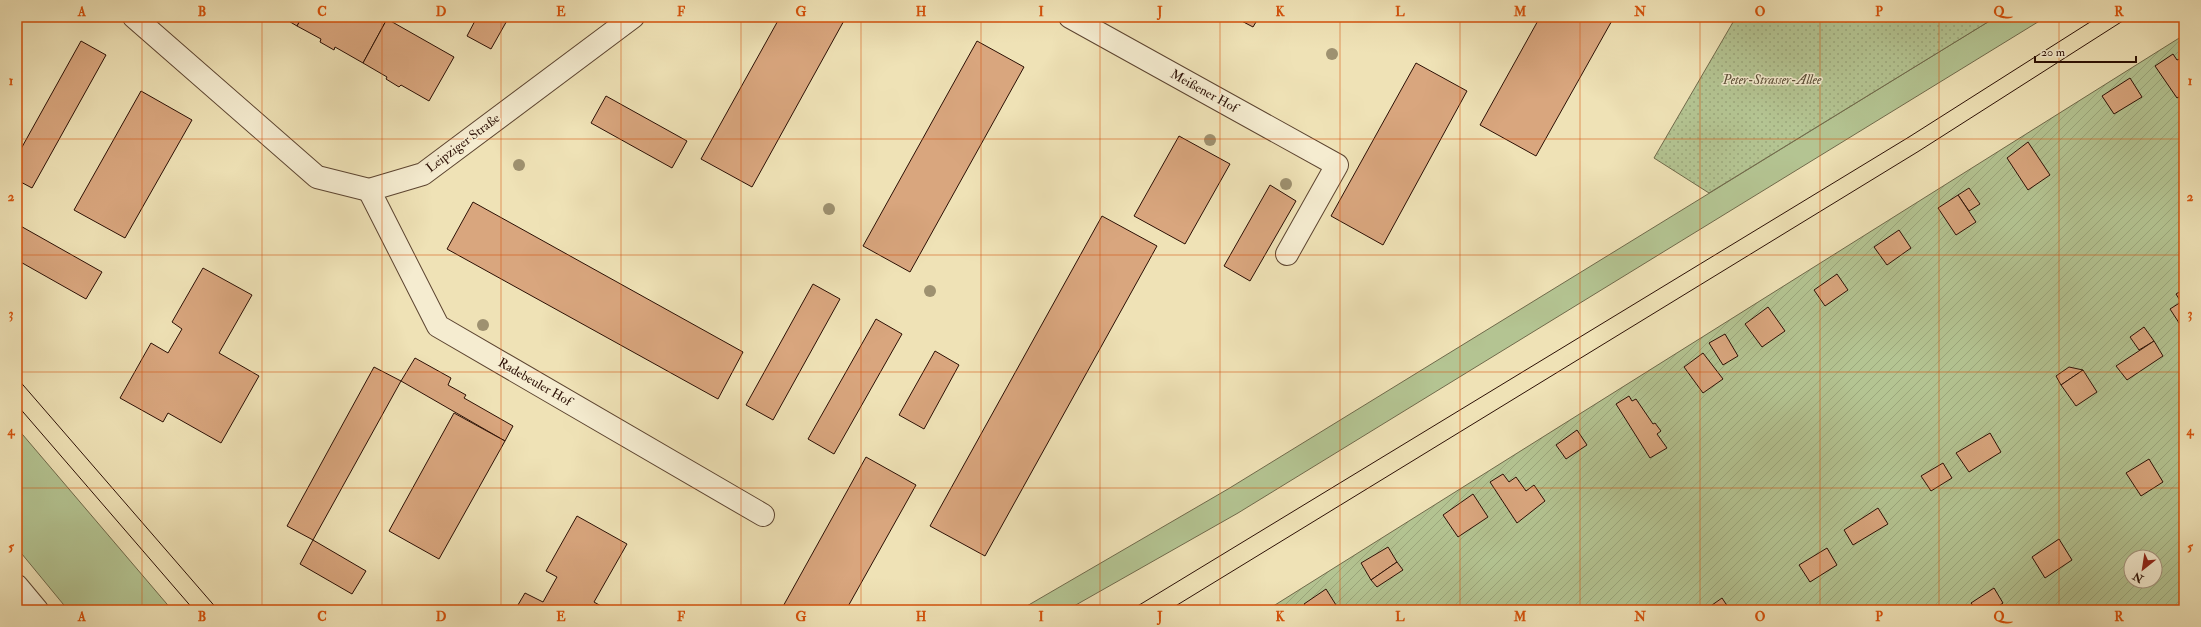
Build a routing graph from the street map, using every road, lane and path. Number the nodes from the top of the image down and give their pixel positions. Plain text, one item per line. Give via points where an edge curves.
1 (134, 17) edge
2 (633, 17) edge
3 (1070, 17) edge
4 (369, 190) junction
5 (1287, 254) dead end
6 (763, 514) dead end
7 (17, 586) edge
8 (37, 610) edge

1 - 4 street via 317,177
2 - 4 street, Leipziger Straße via 422,174
3 - 5 street, Meißener Hof via 1337,165
4 - 6 street, Radebeuler Hof via 438,326
7 - 8 street

